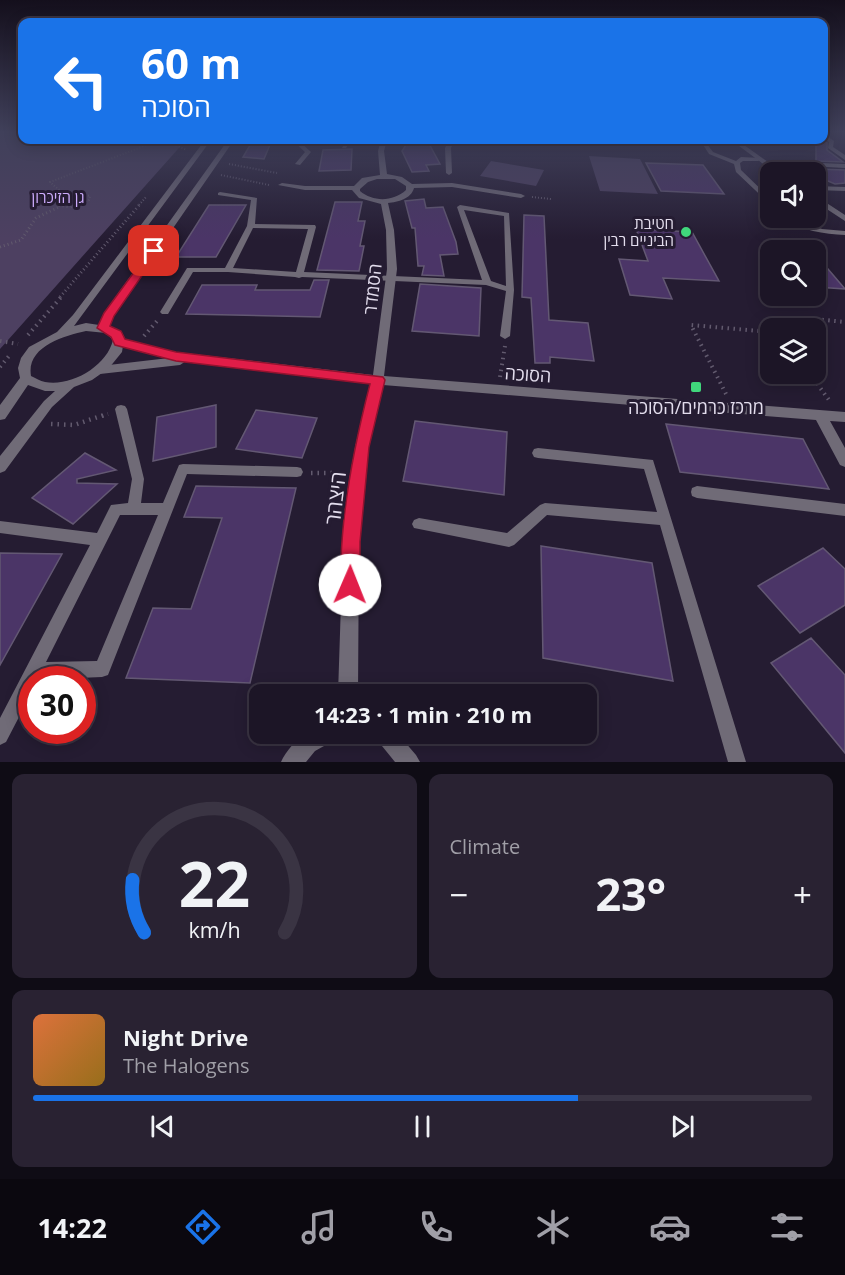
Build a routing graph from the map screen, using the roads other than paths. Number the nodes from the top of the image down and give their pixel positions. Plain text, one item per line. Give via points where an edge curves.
1 (188, 168) edge
2 (212, 168) edge
3 (383, 168) edge
4 (449, 168) edge
5 (738, 168) edge
6 (449, 173) dead end
7 (384, 177) junction
8 (282, 185) road end
9 (410, 186) junction
10 (356, 188) junction
11 (826, 188) edge
12 (845, 189) edge
13 (760, 192) edge
14 (220, 194) dead end
15 (521, 196) dead end
16 (384, 201) junction
17 (826, 205) edge
18 (845, 219) edge
19 (251, 226) junction
20 (807, 228) edge
21 (845, 233) edge
22 (228, 270) junction
23 (299, 276) junction
24 (391, 276) junction
25 (487, 283) junction
26 (510, 290) junction
27 (165, 312) road end
28 (103, 328) junction
29 (60, 333) junction
30 (505, 336) dead end
31 (120, 342) junction
32 (209, 360) junction
33 (100, 370) junction
34 (26, 379) junction
35 (378, 380) junction
36 (70, 384) junction
37 (122, 409) road end
38 (0, 415) edge
39 (820, 415) junction
40 (843, 417) edge
41 (538, 453) dead end
42 (845, 461) edge
43 (0, 467) edge
44 (297, 472) road end
45 (697, 492) dead end
46 (134, 509) junction
47 (167, 509) junction
48 (845, 510) edge
49 (665, 519) junction
50 (419, 524) dead end
51 (0, 526) edge
52 (100, 540) junction
53 (36, 666) edge
54 (96, 669) edge
55 (348, 684) edge
56 (18, 701) edge
57 (0, 736) edge
58 (308, 744) edge
59 (393, 744) edge
60 (292, 762) edge
61 (409, 762) edge
62 (737, 762) edge

1 - 29 street via 77,317
2 - 28 street via 108,315
3 - 7 street
4 - 6 lane
5 - 13 lane
7 - 9 street via 404,180
7 - 10 street via 365,180
8 - 10 street
9 - 15 street via 452,185
9 - 16 street via 401,198
10 - 16 street via 366,199
11 - 12 street
14 - 19 lane via 255,199
16 - 24 street, הסמדר via 390,230
17 - 18 street
19 - 22 lane
19 - 23 lane via 312,227
20 - 21 lane
22 - 23 lane
22 - 27 lane via 190,270
23 - 24 lane
24 - 25 lane
24 - 35 street, הסמדר
25 - 26 lane
25 - 26 lane via 460,207 507,214
26 - 30 lane
28 - 29 street
28 - 31 street via 117,334
29 - 34 street via 29,355 24,364
31 - 32 street, הסוכה
31 - 33 street via 118,351
32 - 33 street, הסוכה
32 - 35 street, הסוכה
33 - 36 street
34 - 36 street via 42,386
34 - 38 street
35 - 39 street, הסוכה
35 - 55 street, היצהר via 362,447 351,542
36 - 43 street via 48,404
37 - 46 lane via 138,479
39 - 40 street, הסוכה
39 - 42 street
41 - 49 lane via 649,464
44 - 47 lane via 183,470
45 - 48 lane
46 - 47 lane
46 - 52 lane via 116,509
47 - 54 lane via 102,669
49 - 50 lane via 544,509 509,540
49 - 62 lane
51 - 52 lane
52 - 53 lane
56 - 57 lane
58 - 60 street
59 - 61 street

